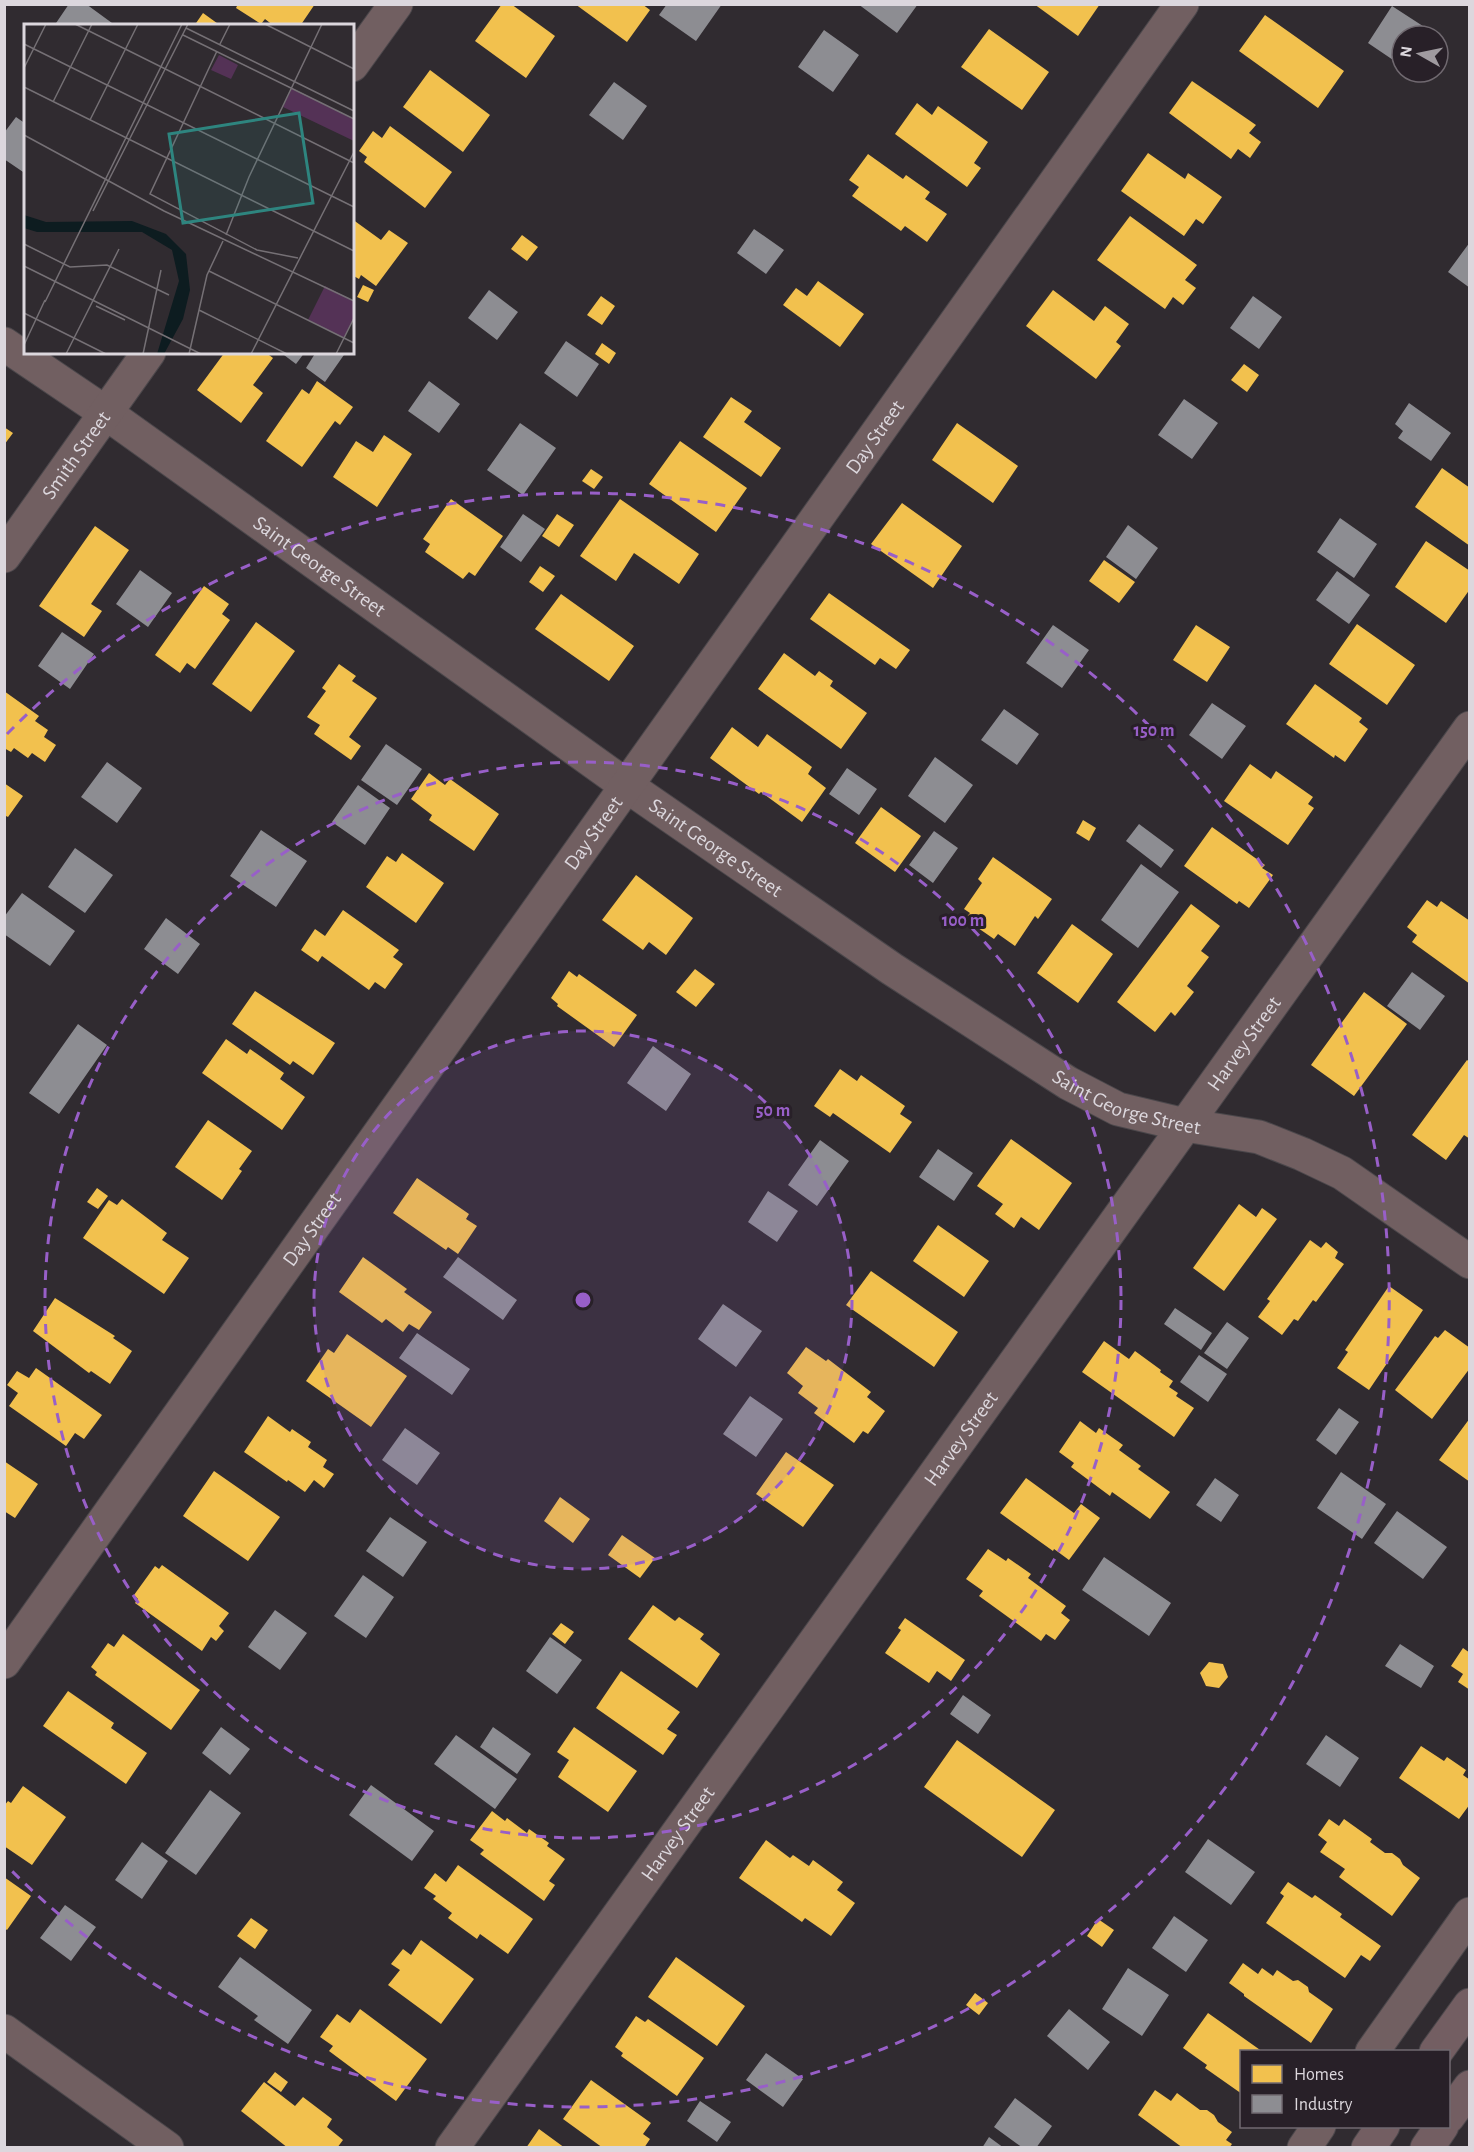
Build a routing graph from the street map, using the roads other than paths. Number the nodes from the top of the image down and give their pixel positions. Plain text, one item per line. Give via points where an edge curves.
1 (396, 4) edge
2 (1182, 4) edge
3 (354, 62) edge
4 (4, 344) edge
5 (148, 354) edge
6 (106, 412) junction
7 (4, 556) edge
8 (1470, 728) edge
9 (627, 786) junction
10 (1185, 1125) junction
11 (1470, 1262) edge
12 (4, 1662) edge
13 (1470, 1914) edge
14 (1470, 2005) edge
15 (4, 2031) edge
16 (1373, 2050) edge
17 (1437, 2050) edge
18 (1470, 2087) edge
19 (1450, 2116) edge
20 (1318, 2128) edge
21 (1382, 2128) edge
22 (1441, 2128) edge
23 (167, 2148) edge
24 (452, 2148) edge
25 (1304, 2148) edge
26 (1368, 2148) edge
27 (1427, 2148) edge

1 - 3 street
2 - 9 street, Day Street
4 - 6 street, Saint George Street
5 - 6 street, Smith Street
6 - 7 street, Smith Street
6 - 9 street, Saint George Street
8 - 10 street, Harvey Street
9 - 10 street, Saint George Street via 892,969 1068,1083 1118,1108
9 - 12 street, Day Street
10 - 11 street, Saint George Street via 1259,1137 1332,1168
10 - 24 street, Harvey Street
13 - 16 street
14 - 17 main road
15 - 23 street
18 - 19 main road
20 - 25 street
21 - 26 main road
22 - 27 main road

